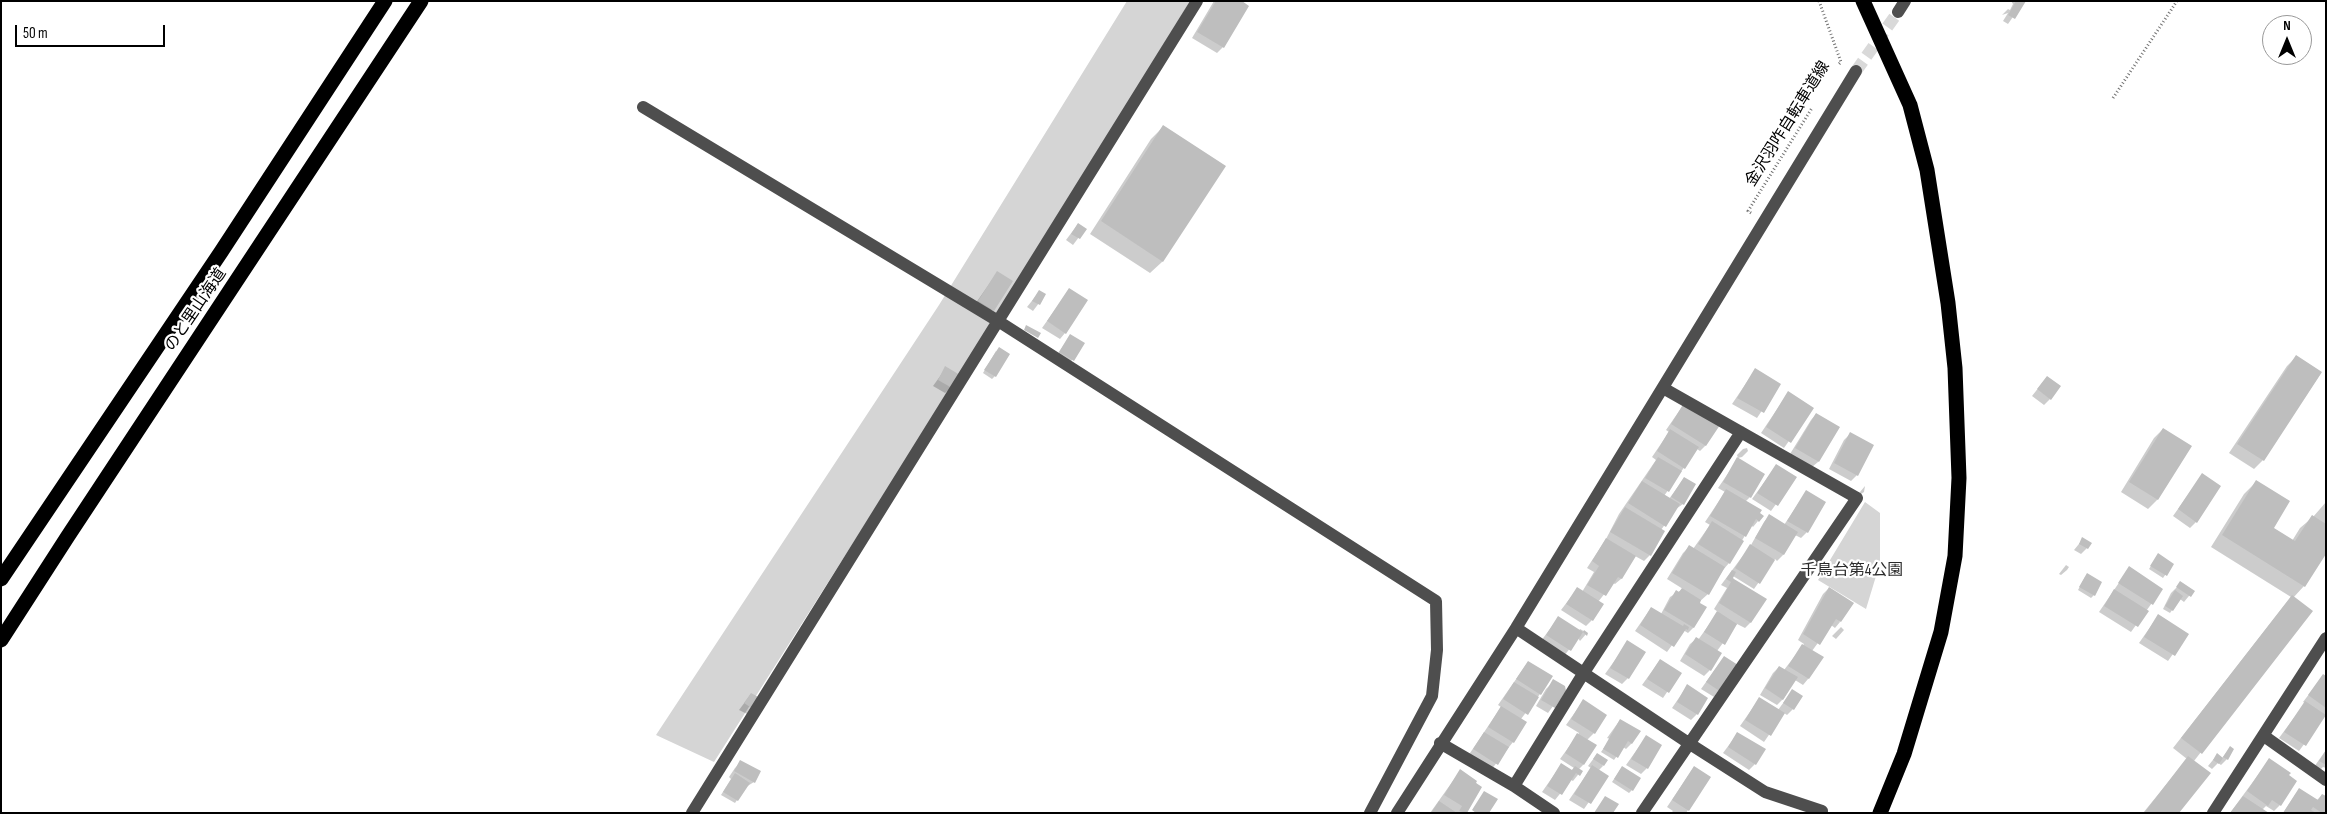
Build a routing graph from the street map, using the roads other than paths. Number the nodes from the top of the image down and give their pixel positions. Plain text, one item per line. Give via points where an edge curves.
1 (384, 1) edge
2 (421, 1) edge
3 (1197, 1) edge
4 (1863, 1) edge
5 (1856, 71) tunnel mouth
6 (643, 106) dead end
7 (998, 321) junction
8 (1663, 388) junction
9 (1741, 432) junction
10 (1, 579) edge
11 (1516, 628) junction
12 (2326, 638) edge
13 (1, 640) edge
14 (1583, 674) junction
15 (2264, 736) junction
16 (1440, 744) junction
17 (1690, 744) junction
18 (2326, 780) edge
19 (1514, 786) junction
20 (1822, 811) dead end
21 (692, 813) edge
22 (1370, 813) edge
23 (1397, 813) edge
24 (1554, 813) edge
25 (1642, 813) edge
26 (1880, 813) edge
27 (2213, 813) edge

1 - 10 highway, のと里山海道 via 221,252
2 - 13 highway, のと里山海道
3 - 7 street
4 - 26 highway via 1910,104 1927,170 1955,368 1959,478 1955,556 1941,632 1904,754
5 - 8 street
6 - 7 street
7 - 21 street
7 - 22 street via 1436,600 1438,650 1432,696
8 - 9 street
8 - 11 street
9 - 14 street
9 - 17 street via 1857,498
11 - 14 street
11 - 16 street
12 - 15 street
14 - 17 street
14 - 19 street
15 - 18 street
15 - 27 street
16 - 19 street
16 - 23 street
17 - 20 street via 1765,792
17 - 25 street
19 - 24 street

